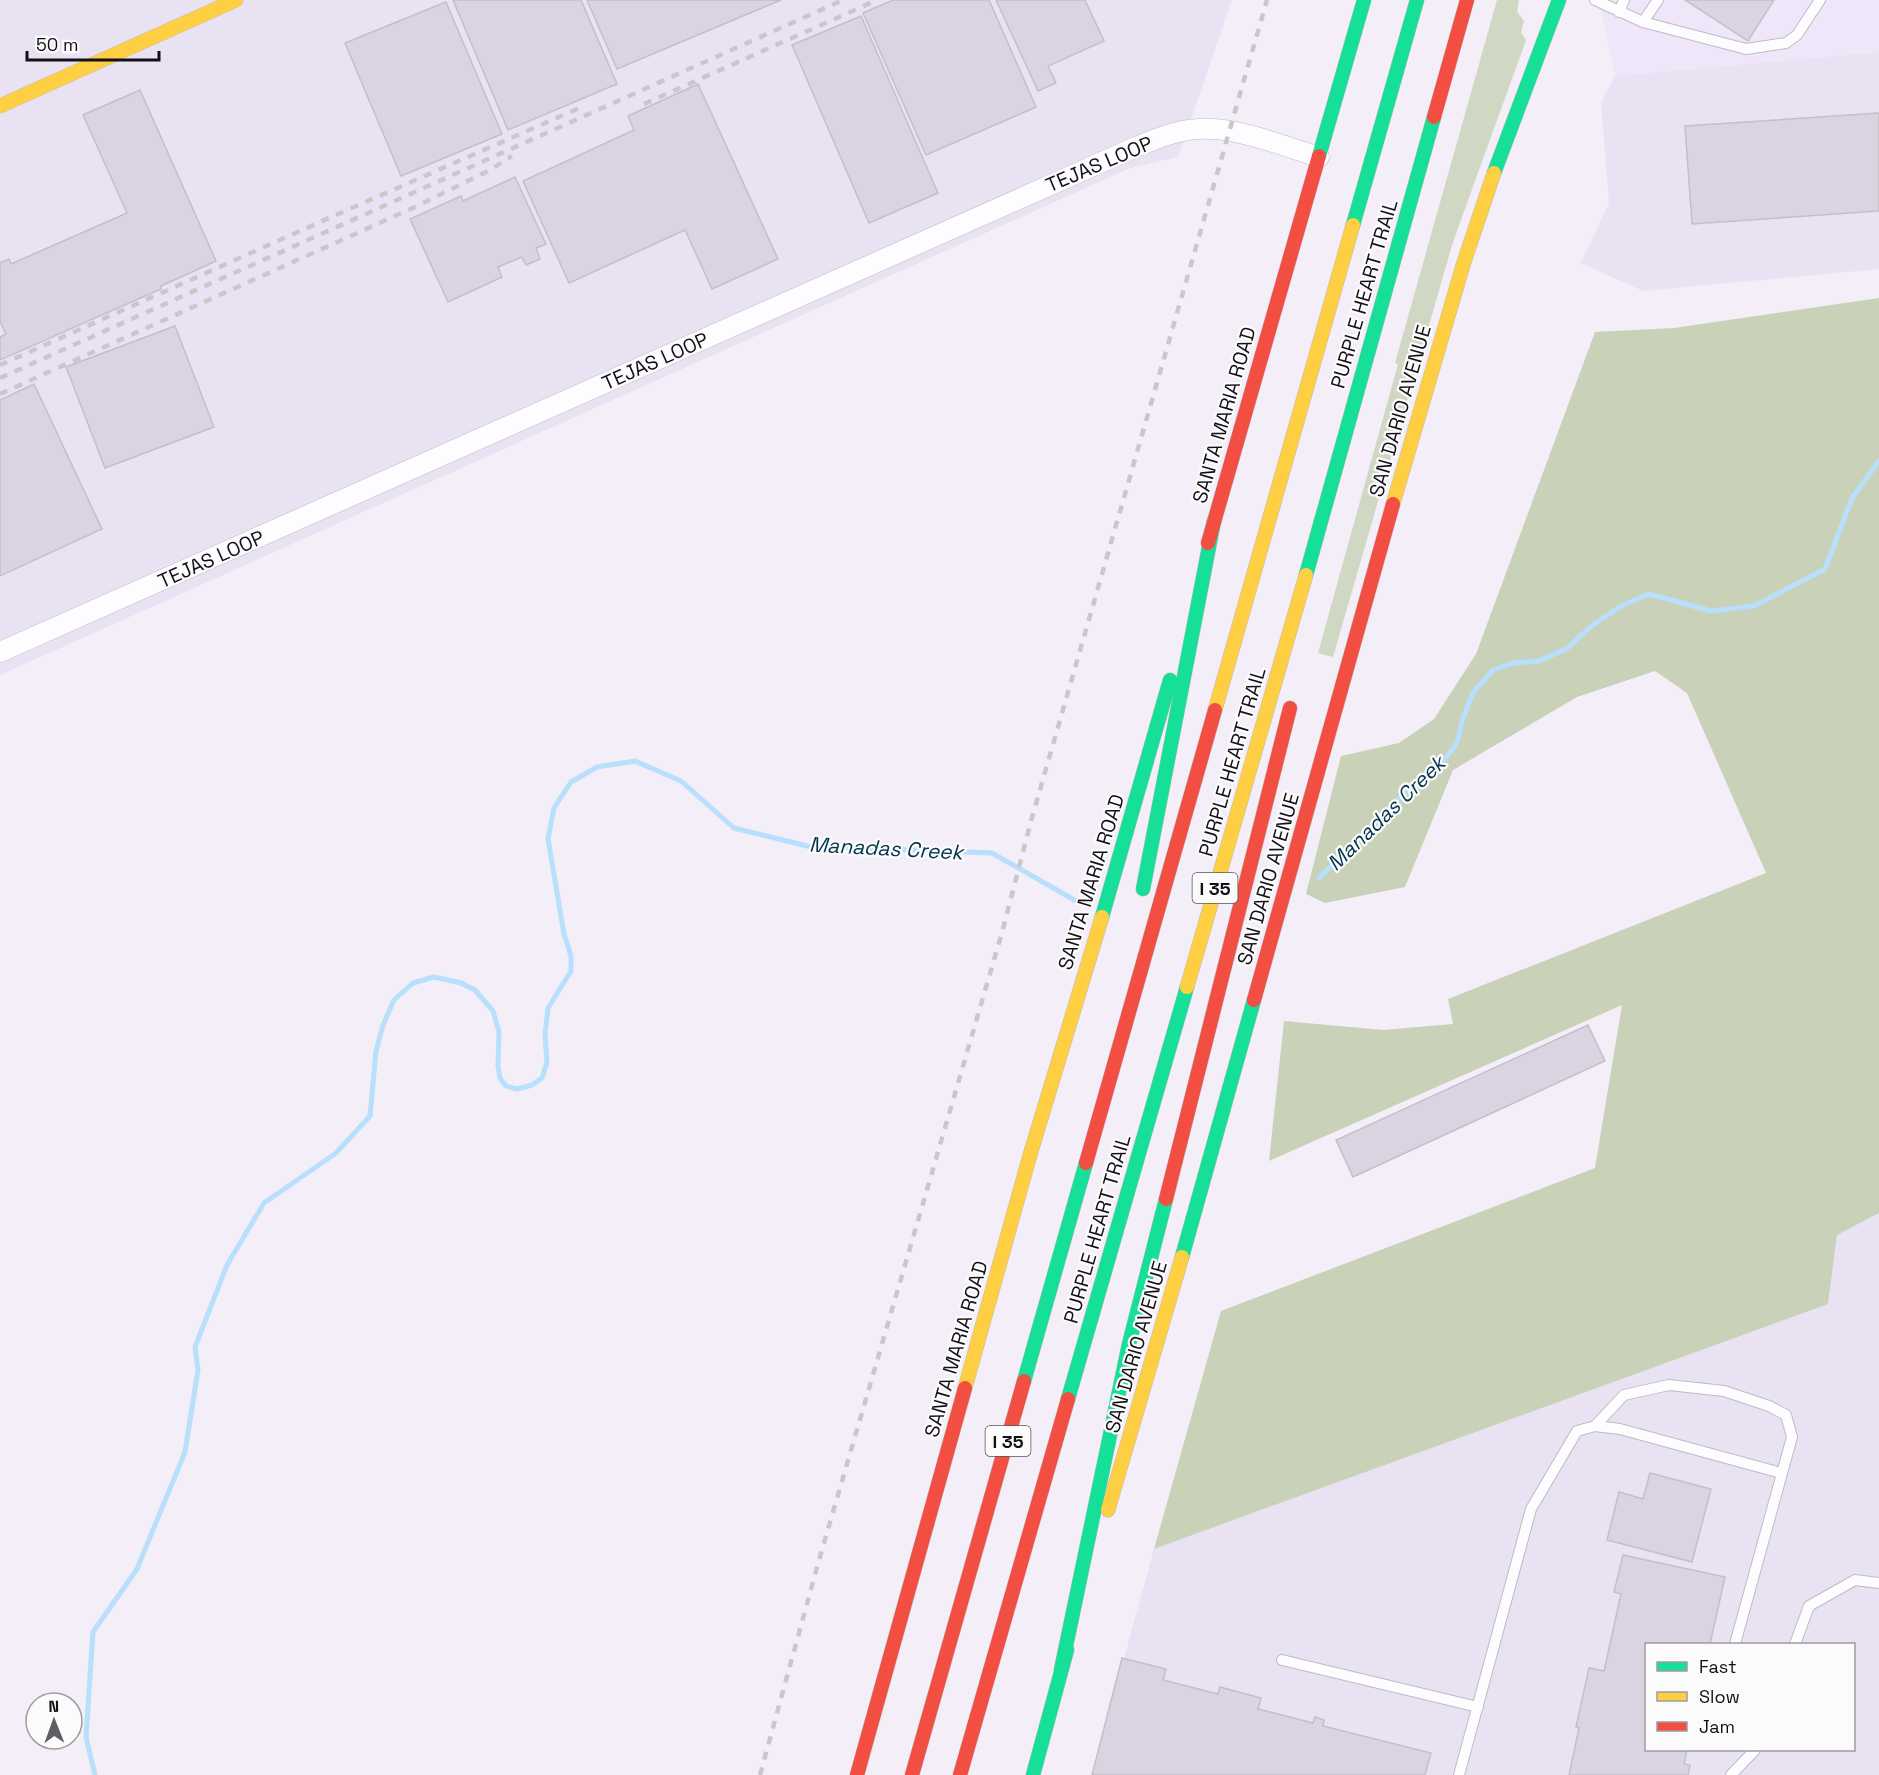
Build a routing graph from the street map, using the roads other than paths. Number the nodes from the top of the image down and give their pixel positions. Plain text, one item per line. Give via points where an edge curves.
1 (236, 0) edge
2 (1364, 0) edge
3 (1417, 0) edge
4 (1467, 0) edge
5 (1559, 0) edge
6 (1595, 0) edge
7 (1624, 0) edge
8 (1658, 0) edge
9 (1820, 0) edge
10 (1619, 12) junction
11 (1643, 22) junction
12 (0, 106) edge
13 (1319, 157) junction
14 (1214, 521) junction
15 (1303, 584) junction
16 (0, 652) edge
17 (1295, 660) dead end
18 (1292, 693) dead end
19 (1140, 907) dead end
20 (1131, 954) dead end
21 (1101, 1106) junction
22 (1595, 1426) junction
23 (1781, 1473) junction
24 (1879, 1583) edge
25 (1735, 1643) edge
26 (1795, 1643) edge
27 (1282, 1660) dead end
28 (1061, 1670) junction
29 (1478, 1707) junction
30 (1753, 1751) edge
31 (857, 1775) edge
32 (912, 1775) edge
33 (960, 1775) edge
34 (1033, 1775) edge
35 (1459, 1775) edge
36 (1731, 1775) edge

1 - 12 main road
2 - 13 main road, SANTA MARIA ROAD
3 - 21 main road, PURPLE HEART TRAIL / I 35
4 - 15 main road, PURPLE HEART TRAIL / I 35
5 - 28 main road, SAN DARIO AVENUE via 1461,273 1366,597 1193,1220
6 - 10 lane
7 - 10 lane
8 - 11 lane
9 - 11 lane via 1797,35 1770,47 1746,49
10 - 11 lane
13 - 14 main road, SANTA MARIA ROAD
13 - 16 street, TEJAS LOOP via 1229,130 1180,131 1138,146
14 - 19 main road
14 - 31 main road, SANTA MARIA ROAD
15 - 17 main road
15 - 33 main road, PURPLE HEART TRAIL / I 35
18 - 28 main road via 1129,1344
20 - 21 main road
21 - 32 main road, PURPLE HEART TRAIL / I 35
22 - 23 lane via 1620,1429
22 - 23 lane via 1624,1395 1669,1385 1724,1391 1786,1415 1792,1437
22 - 29 lane via 1577,1431 1531,1509
23 - 25 lane
24 - 26 lane via 1855,1580 1809,1606
27 - 29 lane
28 - 34 main road, SAN DARIO AVENUE
29 - 35 lane
30 - 36 lane

